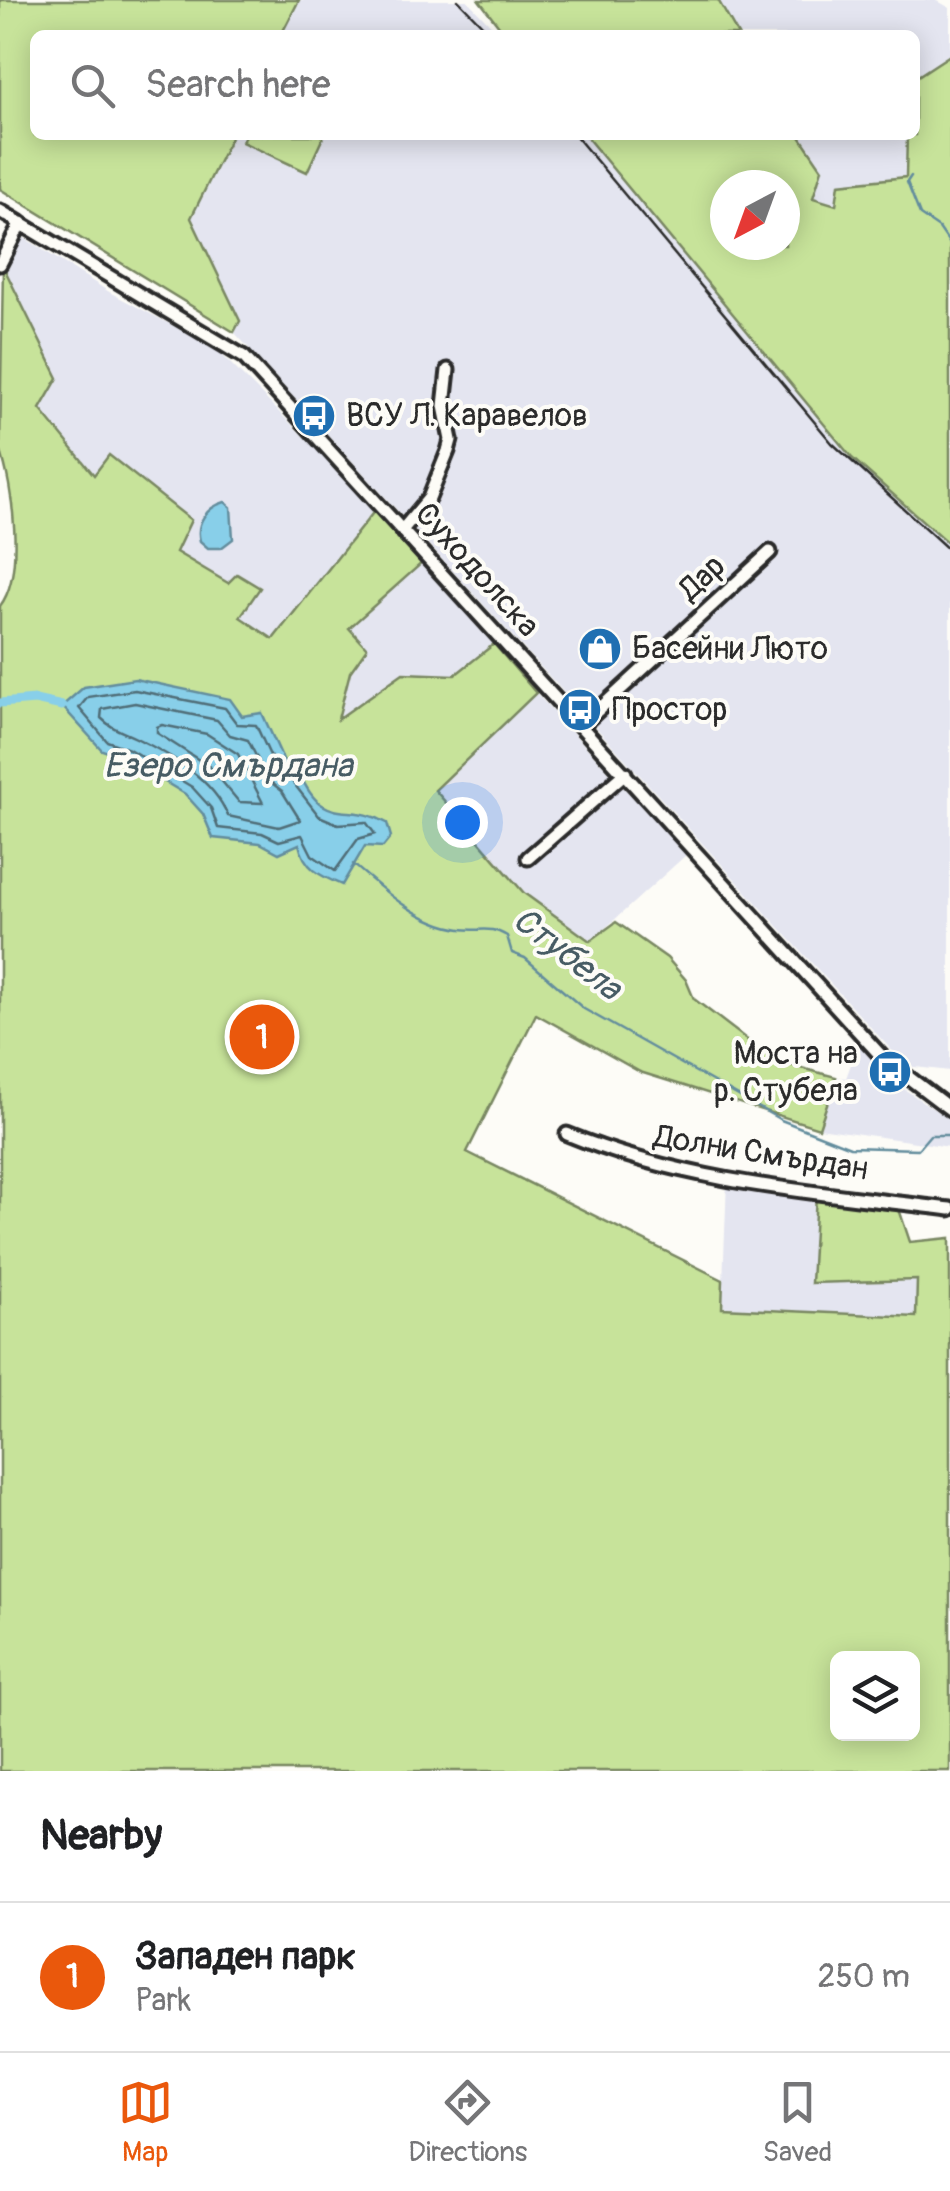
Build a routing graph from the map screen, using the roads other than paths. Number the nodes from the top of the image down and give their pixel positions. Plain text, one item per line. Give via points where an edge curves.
1 (0, 211) edge
2 (20, 223) junction
3 (0, 264) edge
4 (448, 370) dead end
5 (403, 529) junction
6 (770, 552) dead end
7 (582, 725) junction
8 (626, 773) junction
9 (528, 858) dead end
10 (950, 1109) edge
11 (567, 1134) dead end
12 (950, 1209) edge

1 - 2 street, Суходолска
2 - 3 street
2 - 5 street, Суходолска via 236,350
4 - 5 street via 448,451 429,498
5 - 7 street, Суходолска
6 - 7 street, Дар
7 - 8 street, Суходолска
8 - 9 street
8 - 10 street, Суходолска via 882,1058
11 - 12 street, Долни Смърдан via 630,1158 714,1176

